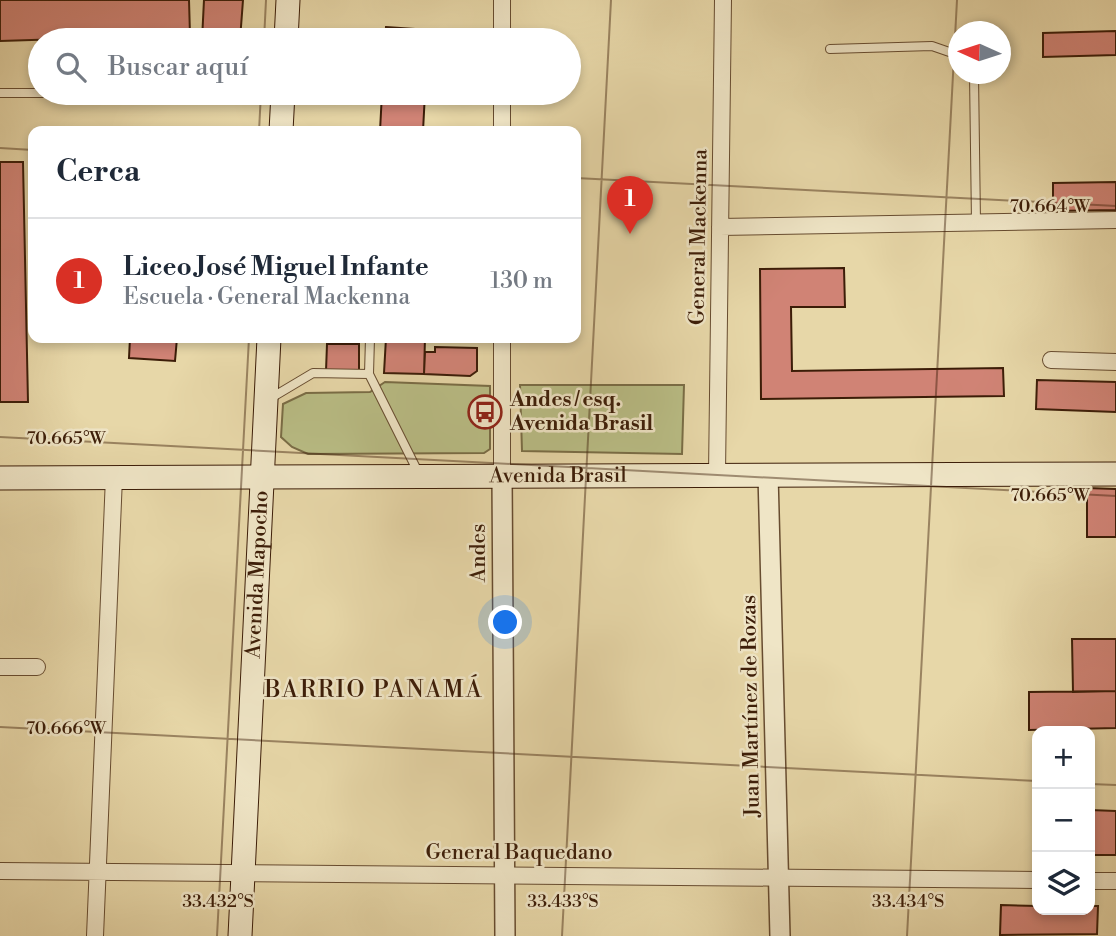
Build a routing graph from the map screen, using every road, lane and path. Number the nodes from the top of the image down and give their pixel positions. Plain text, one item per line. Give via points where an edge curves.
1 (289, 0) edge
2 (502, 0) edge
3 (723, 0) edge
4 (287, 28) edge
5 (502, 28) edge
6 (830, 49) dead end
7 (948, 51) edge
8 (974, 84) edge
9 (0, 93) edge
10 (28, 93) edge
11 (282, 105) edge
12 (502, 105) edge
13 (281, 126) edge
14 (502, 126) edge
15 (1116, 220) edge
16 (976, 222) junction
17 (720, 227) junction
18 (269, 343) edge
19 (370, 343) edge
20 (502, 343) edge
21 (1051, 360) dead end
22 (1116, 362) edge
23 (369, 374) junction
24 (265, 402) junction
25 (502, 474) junction
26 (717, 474) junction
27 (768, 474) junction
28 (1116, 474) edge
29 (419, 475) junction
30 (261, 476) junction
31 (114, 477) junction
32 (0, 478) edge
33 (0, 667) edge
34 (37, 667) dead end
35 (0, 871) edge
36 (96, 872) junction
37 (242, 872) junction
38 (502, 874) junction
39 (778, 876) junction
40 (1032, 880) edge
41 (1095, 881) edge
42 (1116, 881) edge
43 (94, 936) edge
44 (240, 936) edge
45 (505, 936) edge
46 (779, 936) edge

1 - 4 main road
2 - 5 street
3 - 17 street, General Mackenna
6 - 7 lane
8 - 16 lane
9 - 10 lane
11 - 13 main road
12 - 14 street
15 - 16 street
16 - 17 street
17 - 26 street, General Mackenna
18 - 24 main road, Avenida Mapocho
19 - 23 lane
20 - 25 street, Andes
21 - 22 street
23 - 24 lane via 313,373
23 - 29 lane
24 - 30 main road, Avenida Mapocho
25 - 26 main road, Avenida Brasil
25 - 29 main road, Avenida Brasil
25 - 38 street, Andes
26 - 27 main road, Avenida Brasil
27 - 28 main road, Avenida Brasil
27 - 39 street, Juan Martínez de Rozas
29 - 30 main road, Avenida Brasil
30 - 31 main road, Avenida Brasil
30 - 37 main road, Avenida Mapocho
31 - 32 main road, Avenida Brasil
31 - 36 street
33 - 34 street
35 - 36 street, General Baquedano
36 - 37 street, General Baquedano
36 - 43 street
37 - 38 street, General Baquedano
37 - 44 main road, Avenida Mapocho
38 - 39 street, General Baquedano
38 - 45 street, Andes
39 - 40 street, General Baquedano
39 - 46 street, Juan Martínez de Rozas
41 - 42 street

